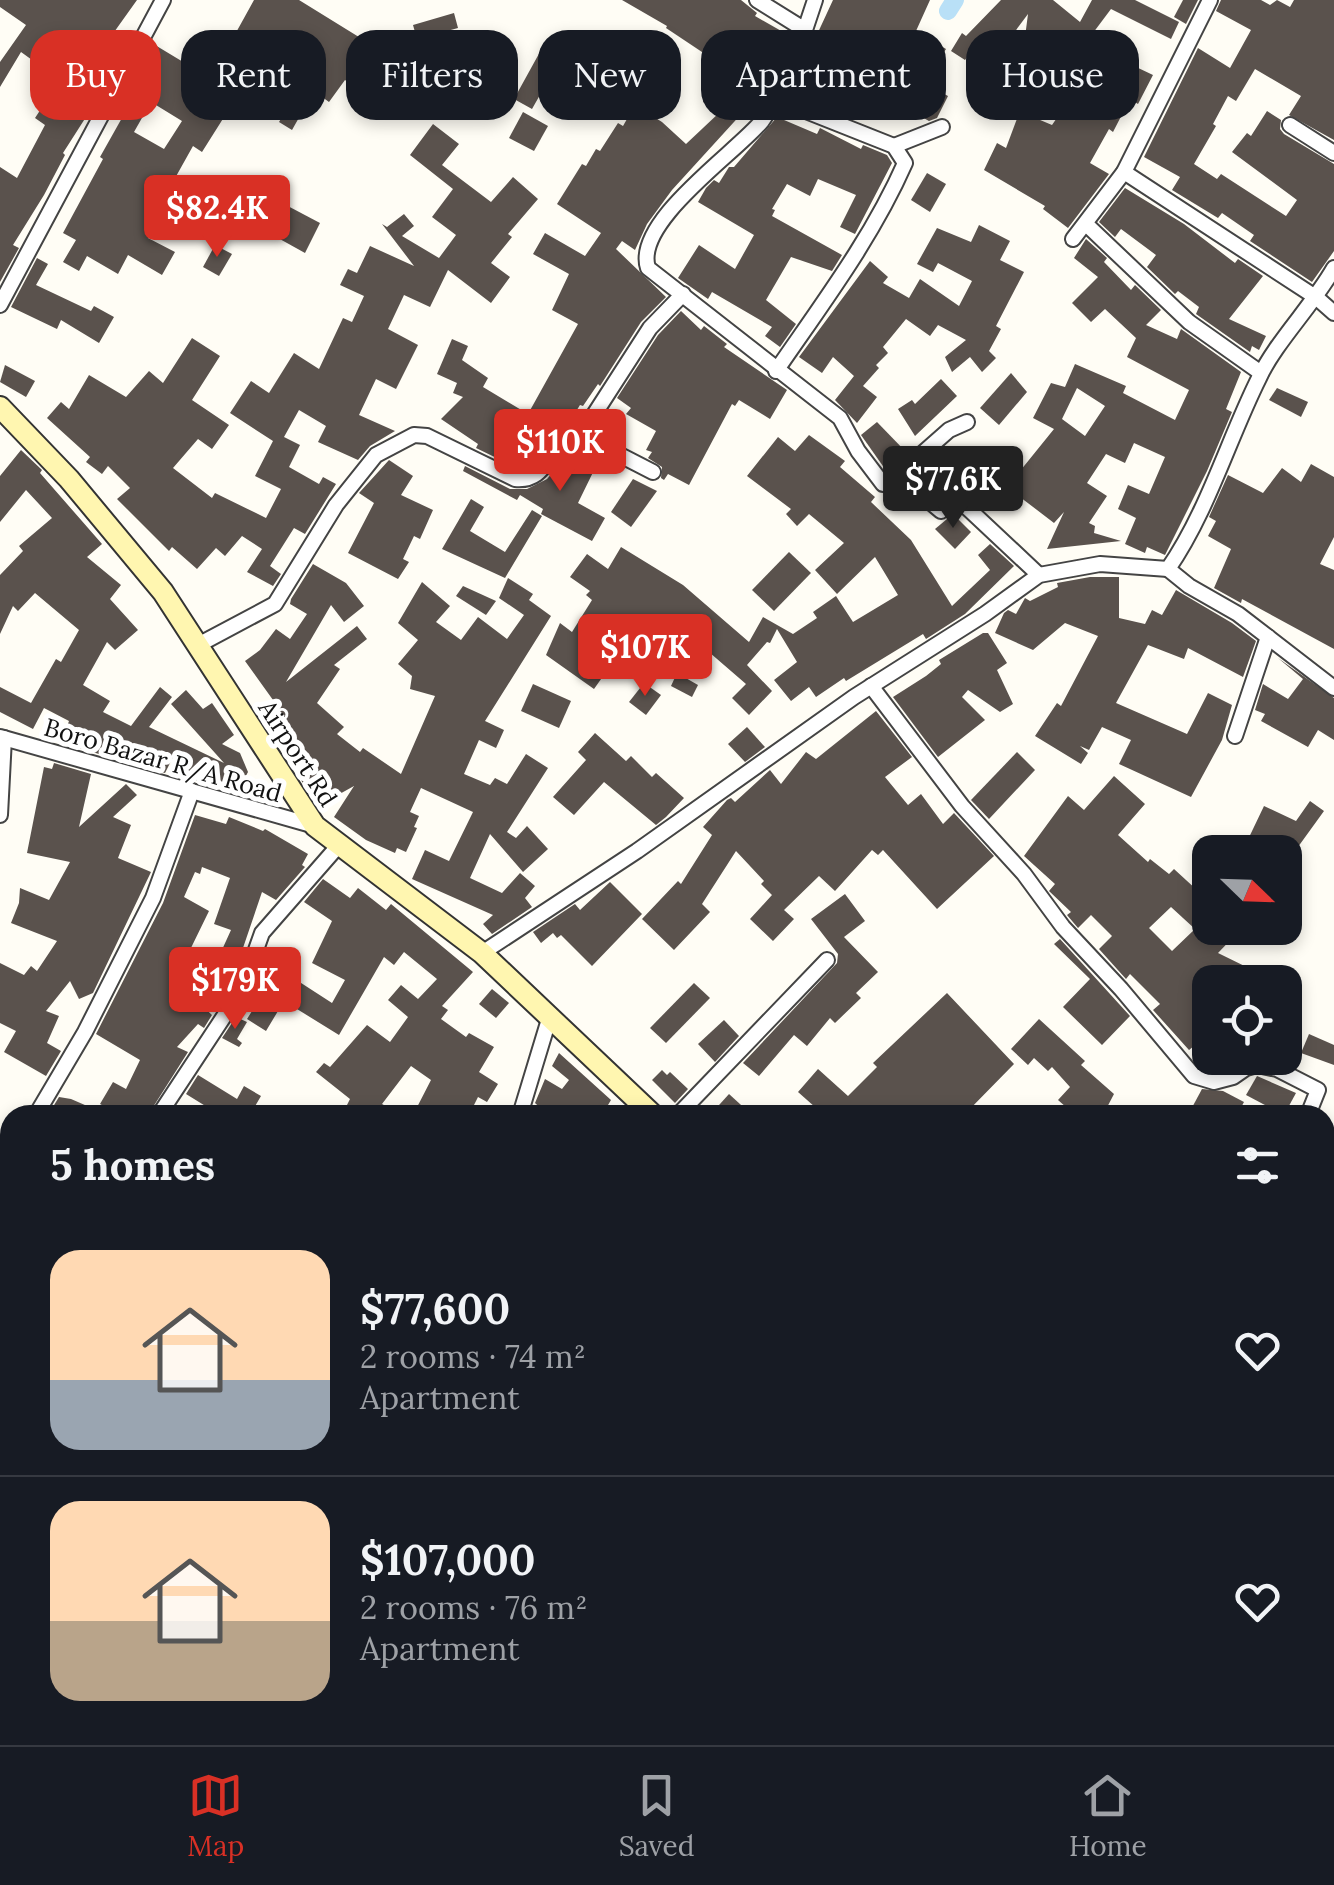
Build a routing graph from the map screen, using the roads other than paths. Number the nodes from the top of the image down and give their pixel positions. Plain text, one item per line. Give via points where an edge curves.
1 (163, 0) edge
2 (756, 0) edge
3 (815, 0) edge
4 (1210, 0) edge
5 (805, 30) joint
6 (762, 120) edge
7 (828, 120) edge
8 (1290, 124) dead end
9 (942, 126) dead end
10 (894, 146) junction
11 (1334, 152) edge
12 (1124, 172) junction
13 (1086, 224) junction
14 (1073, 240) dead end
15 (1334, 268) edge
16 (683, 294) junction
17 (1317, 298) junction
18 (0, 304) edge
19 (1334, 313) edge
20 (776, 371) junction
21 (1261, 373) junction
22 (0, 407) edge
23 (967, 422) dead end
24 (581, 434) junction
25 (653, 472) dead end
26 (898, 475) junction
27 (1168, 569) junction
28 (1039, 575) junction
29 (1268, 637) junction
30 (198, 645) junction
31 (871, 686) junction
32 (1334, 688) edge
33 (1235, 736) dead end
34 (2, 738) edge
35 (192, 791) junction
36 (0, 814) edge
37 (314, 826) junction
38 (340, 845) junction
39 (482, 954) junction
40 (827, 960) dead end
41 (550, 1016) junction
42 (42, 1105) edge
43 (166, 1105) edge
44 (523, 1105) edge
45 (643, 1105) edge
46 (688, 1105) edge
47 (1312, 1105) edge

1 - 18 street
2 - 5 street
3 - 5 street
4 - 12 street
6 - 16 street via 678,202 648,250 648,268
7 - 10 street
8 - 11 street
9 - 10 street
10 - 20 street via 905,163 883,208
12 - 13 street
12 - 17 street
13 - 14 street
13 - 21 street via 1189,322
15 - 17 street
16 - 20 street
16 - 24 street via 650,328
17 - 19 street
17 - 21 street
20 - 26 street via 840,418 884,484
21 - 27 street
22 - 30 main road, Airport Rd via 140,564
23 - 26 street
24 - 25 street
24 - 30 street via 526,480 427,436 396,442 376,455 336,506 274,604
26 - 28 street via 938,510 959,500
27 - 28 street via 1100,564
27 - 29 street
28 - 31 street
29 - 32 street
29 - 33 street
30 - 37 main road, Airport Rd
31 - 39 street
31 - 47 street via 962,806 1194,1076 1214,1082 1257,1065 1277,1069 1318,1090
34 - 35 street, Boro Bazar R/A Road
34 - 36 street
35 - 37 street, Boro Bazar R/A Road
35 - 42 street via 153,898
37 - 38 main road, Airport Rd
38 - 39 main road, Airport Rd
38 - 43 street via 262,933 242,990
39 - 41 main road, Airport Rd
40 - 46 street
41 - 44 street
41 - 45 main road, Airport Rd

